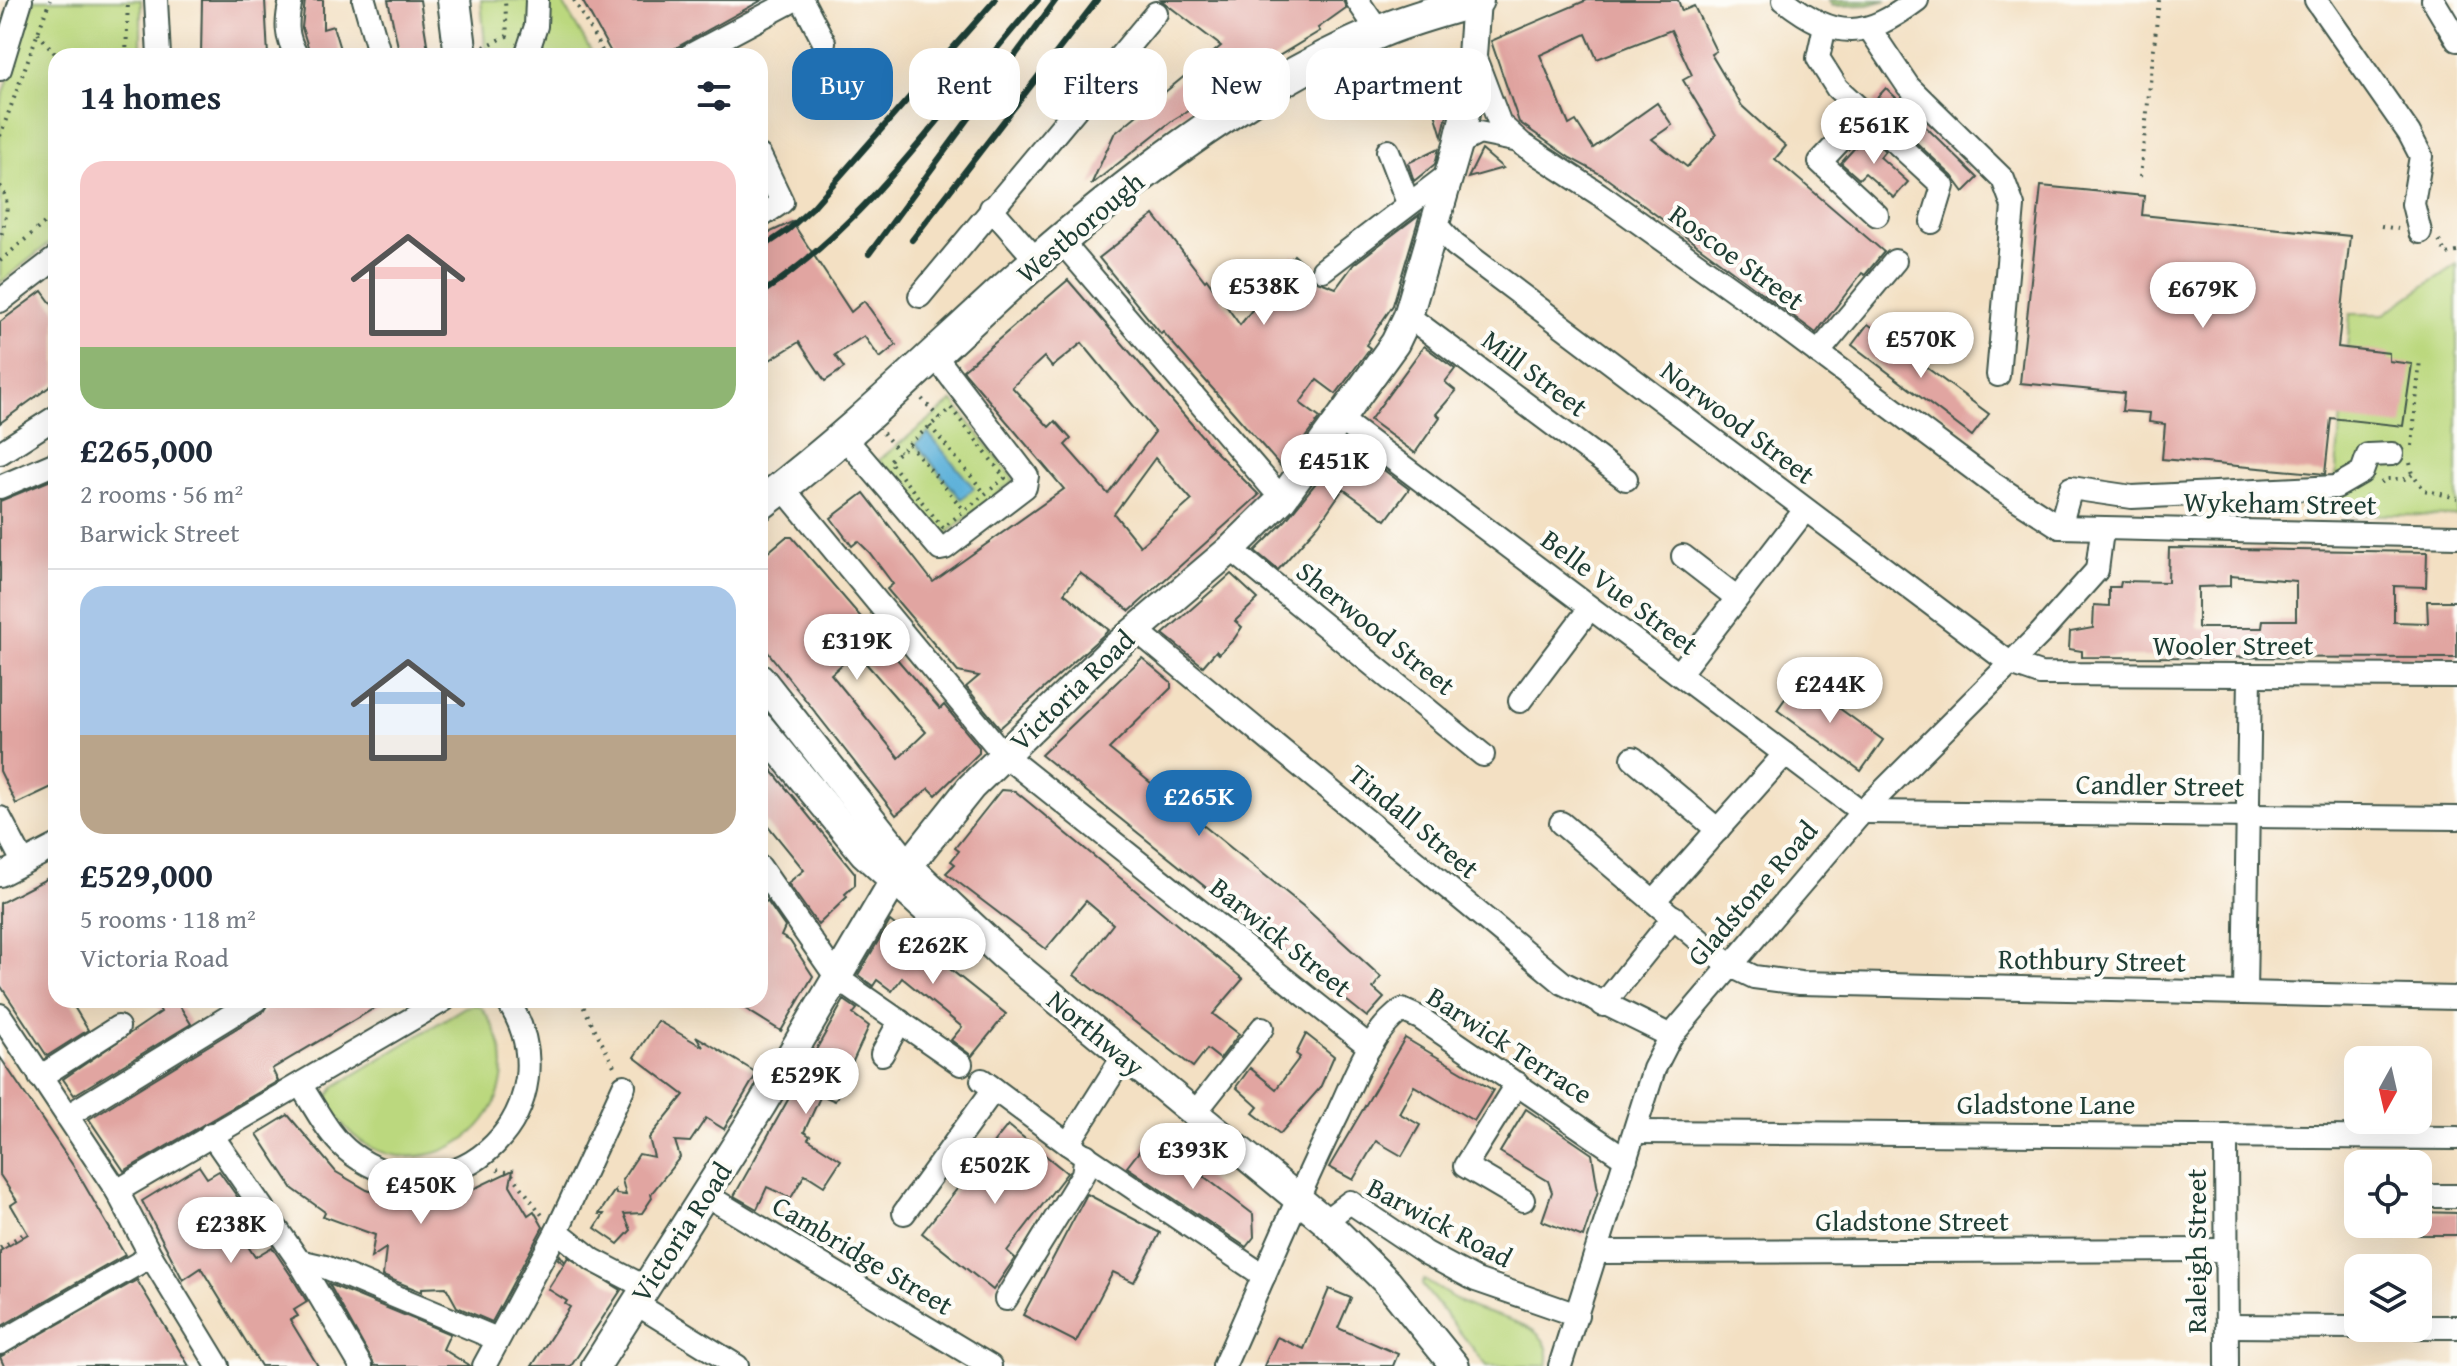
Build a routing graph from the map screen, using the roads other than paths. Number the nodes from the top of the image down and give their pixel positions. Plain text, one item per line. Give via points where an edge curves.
1 (21, 0) edge
2 (156, 0) edge
3 (291, 0) edge
4 (364, 0) edge
5 (454, 0) edge
6 (537, 0) edge
7 (794, 0) edge
8 (802, 0) edge
9 (1357, 0) edge
10 (1477, 0) edge
11 (1784, 0) edge
12 (1917, 0) edge
13 (2316, 0) edge
14 (2433, 0) edge
15 (1156, 13) dead end
16 (1825, 26) junction
17 (1869, 28) junction
18 (1379, 32) junction
19 (2457, 40) edge
20 (824, 42) dead end
21 (159, 48) edge
22 (292, 48) edge
23 (378, 48) edge
24 (461, 48) edge
25 (529, 48) edge
26 (710, 48) edge
27 (1474, 48) edge
28 (0, 69) edge
29 (1491, 106) edge
30 (1864, 115) junction
31 (1462, 120) edge
32 (1458, 144) junction
33 (1522, 144) junction
34 (1388, 151) dead end
35 (1449, 174) junction
36 (768, 193) edge
37 (1408, 203) junction
38 (991, 208) junction
39 (768, 212) edge
40 (1877, 215) dead end
41 (1932, 222) dead end
42 (1434, 223) junction
43 (2420, 232) dead end
44 (1050, 251) junction
45 (1895, 261) dead end
46 (1323, 270) dead end
47 (48, 271) edge
48 (920, 296) dead end
49 (0, 301) edge
50 (1408, 316) junction
51 (1818, 353) junction
52 (935, 356) junction
53 (1998, 375) dead end
54 (1341, 420) junction
55 (48, 422) edge
56 (844, 437) junction
57 (0, 453) edge
58 (2392, 454) dead end
59 (48, 466) edge
60 (1626, 479) dead end
61 (0, 487) edge
62 (771, 496) edge
63 (1282, 499) junction
64 (1805, 510) junction
65 (2060, 527) junction
66 (2102, 531) junction
67 (2457, 536) edge
68 (1231, 549) junction
69 (1683, 556) dead end
70 (1736, 597) junction
71 (1590, 608) junction
72 (1135, 629) junction
73 (2011, 664) junction
74 (1679, 674) junction
75 (2250, 675) junction
76 (2457, 676) edge
77 (768, 689) edge
78 (1520, 701) dead end
79 (768, 737) edge
80 (1785, 754) junction
81 (1004, 755) junction
82 (1483, 755) dead end
83 (1633, 758) dead end
84 (1862, 812) junction
85 (2249, 817) junction
86 (0, 818) edge
87 (2457, 818) edge
88 (1561, 823) dead end
89 (1718, 830) junction
90 (48, 850) edge
91 (23, 862) junction
92 (901, 874) junction
93 (0, 875) edge
94 (768, 882) edge
95 (1655, 900) junction
96 (1674, 917) junction
97 (1729, 965) junction
98 (837, 978) junction
99 (2245, 993) junction
100 (2457, 998) edge
101 (1603, 1005) junction
102 (243, 1008) edge
103 (431, 1008) edge
104 (511, 1008) edge
105 (0, 1015) edge
106 (900, 1021) junction
107 (118, 1027) dead end
108 (1262, 1028) dead end
109 (1671, 1036) junction
110 (1370, 1047) junction
111 (882, 1054) dead end
112 (961, 1064) dead end
113 (1118, 1065) junction
114 (40, 1077) junction
115 (1517, 1083) junction
116 (301, 1086) junction
117 (624, 1086) road end
118 (1194, 1114) junction
119 (67, 1116) junction
120 (1635, 1132) junction
121 (211, 1134) junction
122 (2226, 1136) junction
123 (2457, 1138) edge
124 (1086, 1155) junction
125 (1626, 1159) junction
126 (117, 1191) junction
127 (706, 1195) junction
128 (2432, 1196) edge
129 (2457, 1196) edge
130 (1523, 1200) dead end
131 (1293, 1204) junction
132 (904, 1213) dead end
133 (1325, 1221) junction
134 (557, 1231) junction
135 (2226, 1250) junction
136 (1597, 1252) junction
137 (151, 1256) junction
138 (299, 1261) junction
139 (1264, 1276) junction
140 (640, 1295) junction
141 (1006, 1299) dead end
142 (1577, 1315) junction
143 (2227, 1326) junction
144 (2344, 1327) edge
145 (2432, 1327) edge
146 (2457, 1327) edge
147 (497, 1339) junction
148 (0, 1343) edge
149 (214, 1364) edge
150 (361, 1366) edge
151 (484, 1366) edge
152 (596, 1366) edge
153 (737, 1366) edge
154 (990, 1366) edge
155 (1224, 1366) edge
156 (1434, 1366) edge
157 (1455, 1366) edge
158 (1560, 1366) edge
159 (2227, 1366) edge

1 - 28 street
2 - 21 street
3 - 22 street via 286,21
4 - 23 street
5 - 24 highway
6 - 25 street
7 - 26 street
8 - 20 street
9 - 18 street
10 - 18 highway, Westborough
10 - 27 main road, Victoria Road
11 - 16 street
12 - 17 street via 1885,24
13 - 43 street via 2421,156 2413,204
14 - 19 street
15 - 38 street
16 - 17 street
16 - 30 street via 1818,58 1837,88
17 - 53 street via 1908,86 2003,179 2013,206
18 - 44 highway, Westborough via 1216,122 1149,185
29 - 33 street, Roscoe Street via 1500,124
30 - 40 street via 1820,162
30 - 41 street via 1943,186
31 - 32 main road, Victoria Road
32 - 33 street via 1479,133
32 - 35 main road, Victoria Road
33 - 51 street, Roscoe Street
34 - 37 street
35 - 37 street
35 - 42 main road, Victoria Road
36 - 39 street via 782,202
37 - 46 street
38 - 44 street
38 - 48 street
42 - 50 main road, Victoria Road
42 - 64 street, Norwood Street via 1455,245
44 - 52 highway, Westborough
44 - 63 street
45 - 51 street
47 - 49 street
50 - 54 main road, Victoria Road
50 - 60 street, Mill Street
51 - 65 street, Roscoe Street
52 - 56 highway, Westborough
52 - 56 street via 1027,476 1025,487 940,549
54 - 63 main road, Victoria Road
54 - 71 street, Belle Vue Street
55 - 57 street
56 - 62 highway, Westborough
58 - 65 street via 2368,455 2362,472 2336,487 2132,497 2071,488
59 - 61 street
62 - 81 street, Barwick Street
63 - 68 main road, Victoria Road
64 - 70 street
64 - 73 street, Norwood Street
65 - 66 street, Roscoe Street
66 - 67 street, Wykeham Street
66 - 73 street, Gladstone Road via 2097,570
68 - 72 main road, Victoria Road
68 - 82 street, Sherwood Street
69 - 70 street
70 - 74 street
71 - 74 street, Belle Vue Street
71 - 78 street
72 - 81 main road, Victoria Road
72 - 101 street, Tindall Street via 1563,983
73 - 75 street, Wooler Street via 2040,674
73 - 84 street, Gladstone Road
74 - 80 street, Belle Vue Street
75 - 76 street, Wooler Street
75 - 85 street
77 - 92 main road, Northway
79 - 92 main road, Northway via 864,853
80 - 84 street, Belle Vue Street
80 - 89 street
81 - 92 main road, Victoria Road via 971,787
81 - 110 street, Barwick Street
83 - 89 street
84 - 85 street, Candler Street
84 - 97 street, Gladstone Road
85 - 87 street, Candler Street
85 - 99 street
86 - 91 street
88 - 95 street
89 - 95 street
90 - 91 street
91 - 93 street
92 - 98 main road, Victoria Road
92 - 113 main road, Northway via 1003,955
94 - 98 street
95 - 96 street
96 - 97 street
96 - 101 street
97 - 99 street, Rothbury Street via 1754,977 1800,983
97 - 109 street, Gladstone Road
98 - 106 street
98 - 127 main road, Victoria Road
99 - 100 street, Rothbury Street
101 - 109 street, Tindall Street
102 - 119 street
103 - 116 street
104 - 116 street via 525,1035 528,1085 507,1132 469,1164 445,1173 413,1176 366,1163 329,1132
105 - 114 street
106 - 111 street
106 - 112 street
107 - 114 street
108 - 118 street
109 - 120 street, Gladstone Road via 1654,1069
110 - 115 street, Barwick Terrace via 1387,1021 1402,1010
110 - 131 street
113 - 118 main road, Northway
113 - 124 street
113 - 131 main road, Northway
114 - 119 street
115 - 125 street, Barwick Terrace
115 - 130 street via 1465,1166
116 - 121 street
117 - 134 street
118 - 131 main road, Northway
119 - 126 street
120 - 122 street, Gladstone Lane
120 - 125 street, Gladstone Road
121 - 126 street
121 - 138 street
122 - 123 street, Gladstone Lane
122 - 135 street, Raleigh Street
124 - 132 street via 988,1084
124 - 139 street
124 - 141 street via 1083,1174
125 - 136 street, Gladstone Road
126 - 137 street
127 - 140 main road, Victoria Road
127 - 154 street, Cambridge Street
128 - 129 street
131 - 133 main road, Northway
131 - 139 street
131 - 156 main road, Northway
133 - 142 street, Barwick Road via 1350,1202 1476,1280
133 - 157 main road, Northway via 1388,1283
134 - 140 street
134 - 147 street
135 - 136 street, Gladstone Street
135 - 143 street, Raleigh Street
136 - 142 street, Gladstone Road
137 - 148 street
137 - 149 street
138 - 147 street
138 - 150 street
139 - 155 street
140 - 152 main road, Victoria Road
140 - 153 street
142 - 158 street, Gladstone Road
143 - 144 street
143 - 159 street, Raleigh Street
145 - 146 street
147 - 151 street

